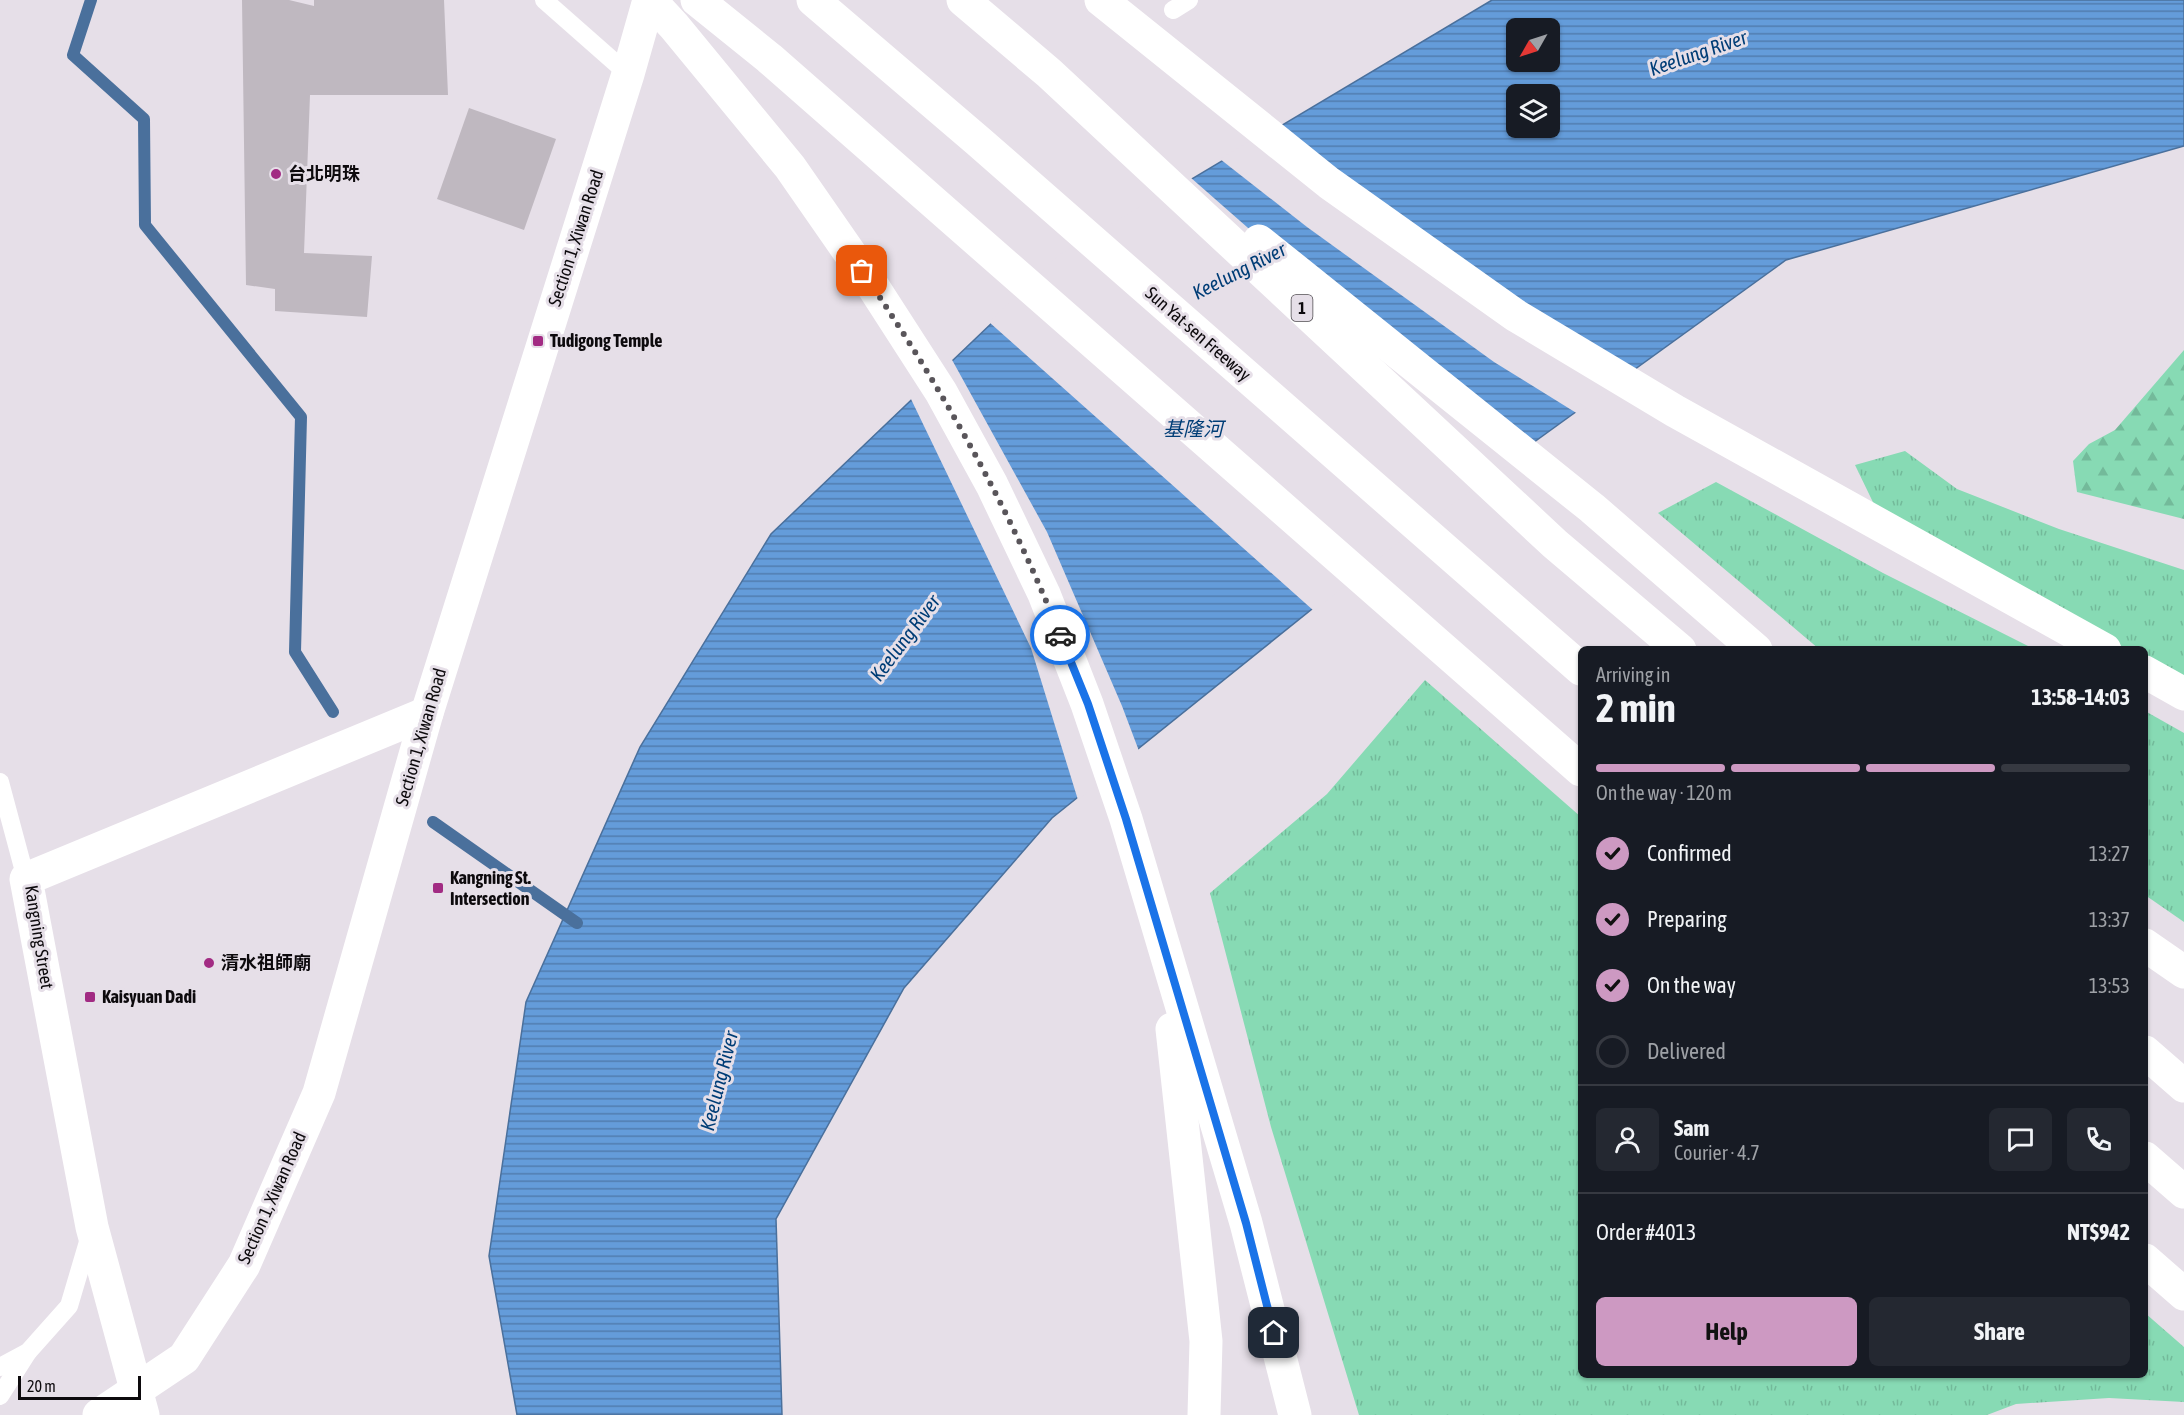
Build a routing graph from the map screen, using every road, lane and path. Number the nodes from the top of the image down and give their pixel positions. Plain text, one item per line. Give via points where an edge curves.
1 (544, 0) edge
2 (649, 0) edge
3 (697, 0) edge
4 (813, 0) edge
5 (963, 0) edge
6 (1101, 0) edge
7 (1189, 0) edge
8 (1173, 10) dead end
9 (1049, 73) junction
10 (628, 74) junction
11 (1675, 646) edge
12 (1751, 646) edge
13 (2098, 646) edge
14 (1578, 666) edge
15 (2148, 674) edge
16 (2184, 694) edge
17 (427, 713) junction
18 (1578, 767) edge
19 (0, 782) edge
20 (26, 879) junction
21 (1156, 920) junction
22 (2148, 947) edge
23 (2184, 972) edge
24 (2148, 1055) edge
25 (2184, 1086) edge
26 (2148, 1161) edge
27 (2184, 1192) edge
28 (93, 1227) junction
29 (2148, 1263) edge
30 (2184, 1294) edge
31 (28, 1352) junction
32 (0, 1367) edge
33 (0, 1396) edge
34 (99, 1415) edge
35 (143, 1415) edge
36 (1204, 1415) edge
37 (1295, 1415) edge

1 - 10 lane
2 - 10 main road, Section 1, Xiwan Road
2 - 21 main road via 790,167 941,392 992,485 1044,594 1088,704
3 - 18 main road via 769,58
4 - 14 main road, Sun Yat-sen Freeway
5 - 9 main road, 1
6 - 13 main road via 1329,183 1515,315 1675,411
7 - 8 lane
9 - 11 main road, 1 via 1555,544
9 - 12 main road via 1592,508
10 - 17 main road, Section 1, Xiwan Road
15 - 16 main road
17 - 20 main road, Kangning Street
17 - 34 main road, Section 1, Xiwan Road via 319,1093 244,1265 184,1358
19 - 20 lane
20 - 28 main road, Kangning Street
21 - 36 main road via 1174,1044 1206,1341
21 - 37 main road via 1246,1223
22 - 23 main road
24 - 25 main road
26 - 27 main road
28 - 31 lane via 69,1306
28 - 35 main road, Kangning Street
29 - 30 main road
31 - 32 lane
31 - 33 lane

